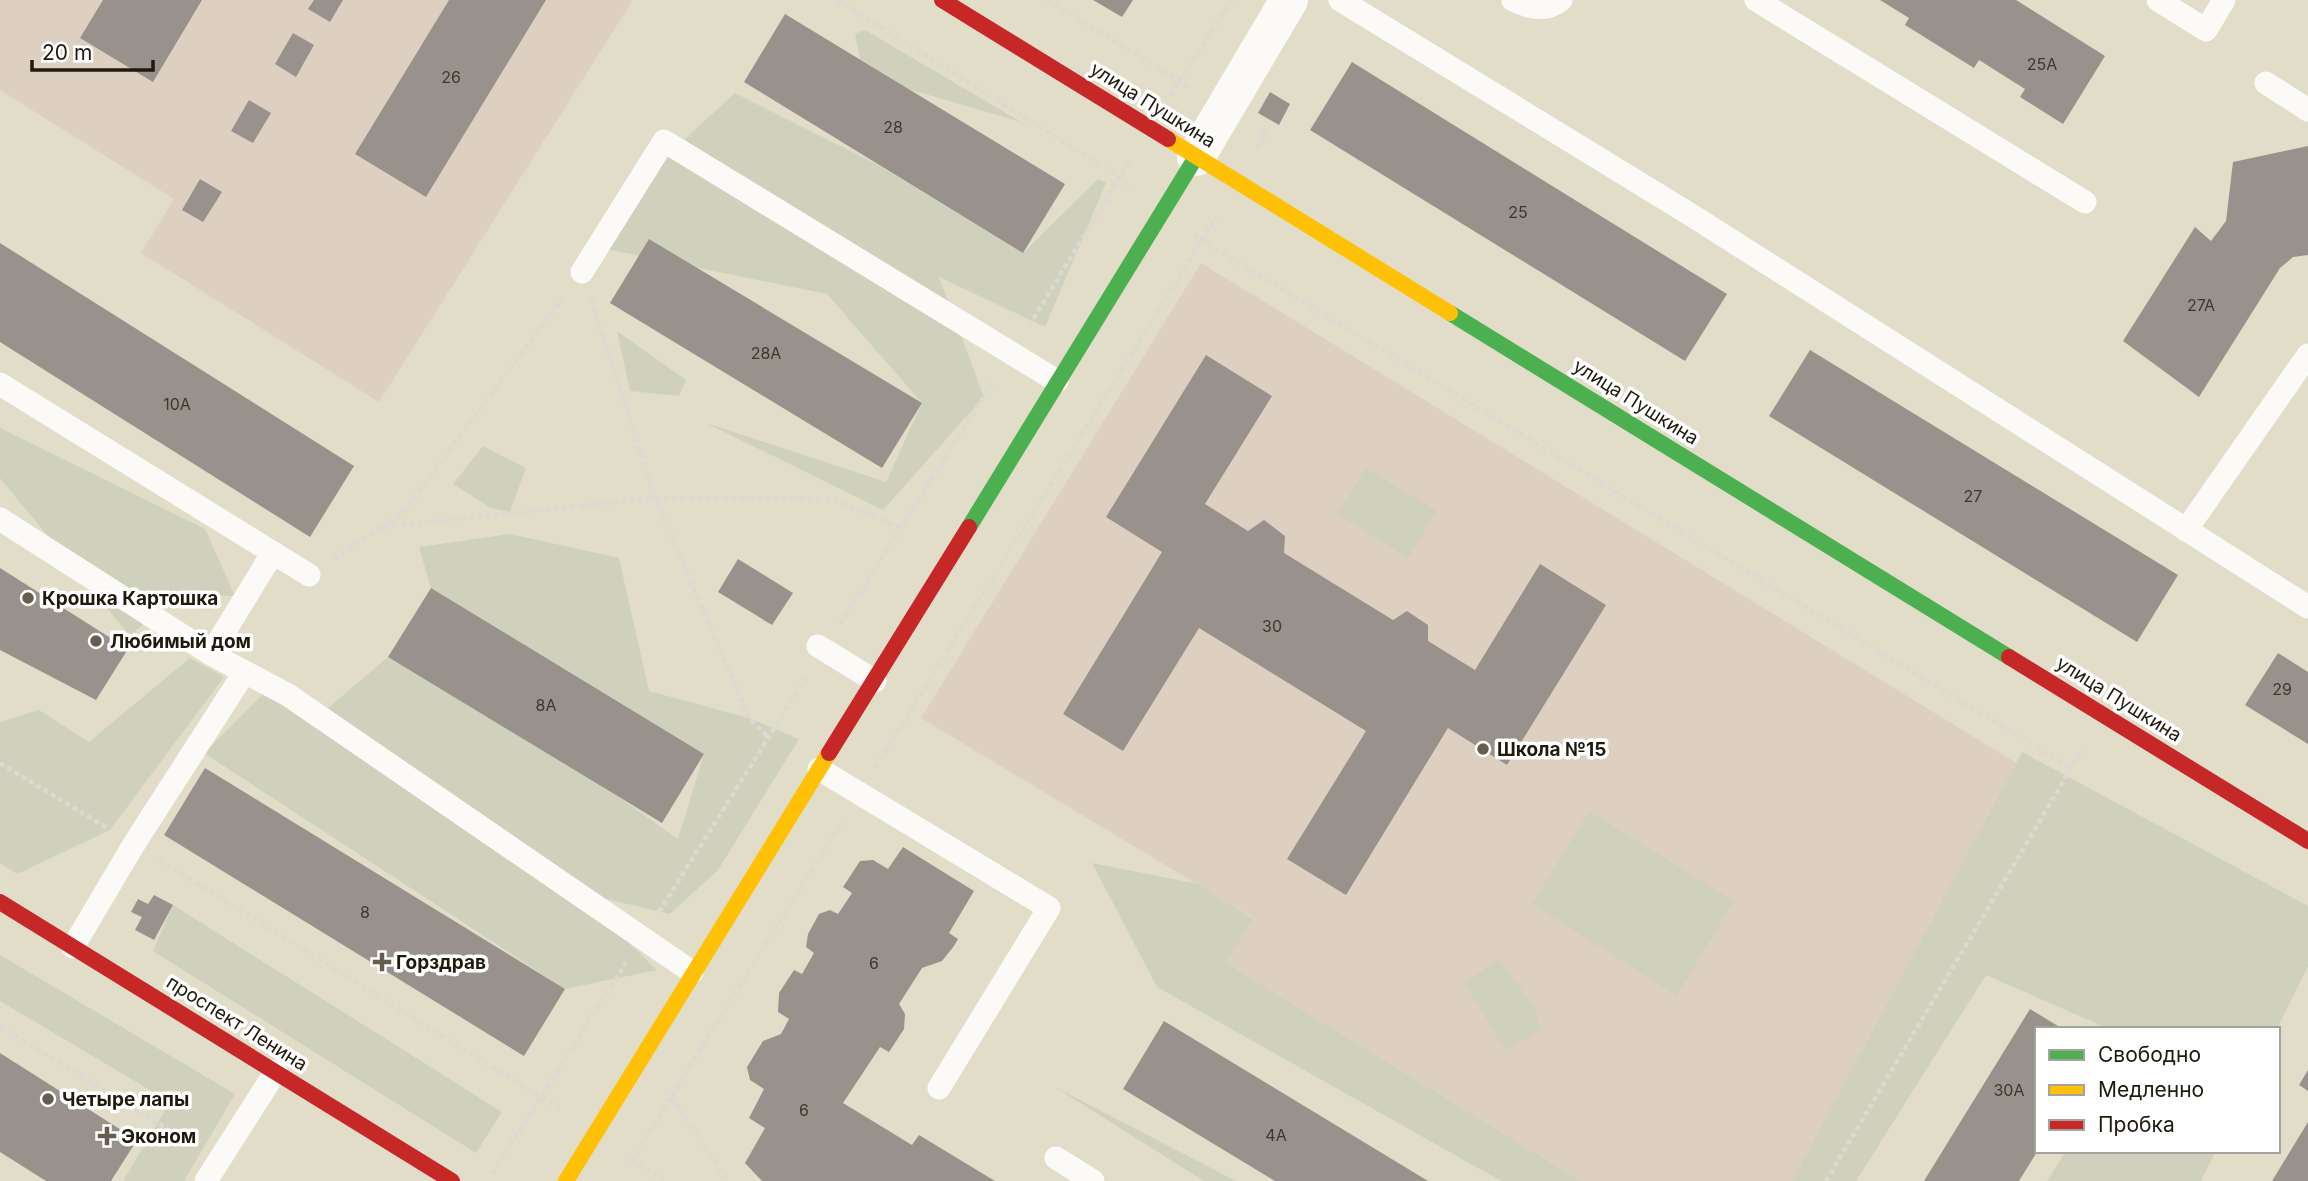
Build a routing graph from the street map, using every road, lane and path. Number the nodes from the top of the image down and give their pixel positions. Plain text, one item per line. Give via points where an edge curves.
1 (837, 0) edge
2 (942, 0) edge
3 (1047, 0) edge
4 (1232, 0) edge
5 (1289, 0) edge
6 (1340, 0) edge
7 (1513, 0) edge
8 (1561, 0) edge
9 (1756, 0) edge
10 (2158, 0) edge
11 (2224, 0) edge
12 (1180, 81) junction
13 (2266, 83) dead end
14 (1224, 109) junction
15 (2308, 110) edge
16 (1149, 128) junction
17 (1196, 157) junction
18 (1237, 182) junction
19 (2085, 202) dead end
20 (1159, 215) junction
21 (1202, 240) junction
22 (582, 272) junction
23 (2308, 355) edge
24 (1057, 382) junction
25 (0, 384) edge
26 (655, 498) junction
27 (0, 519) edge
28 (382, 527) junction
29 (901, 528) dead end
30 (2186, 530) junction
31 (272, 554) junction
32 (309, 575) joint
33 (2308, 607) edge
34 (818, 646) dead end
35 (211, 654) junction
36 (244, 673) junction
37 (875, 681) junction
38 (2103, 715) junction
39 (769, 738) dead end
40 (0, 763) edge
41 (2071, 768) junction
42 (819, 769) junction
43 (859, 794) junction
44 (2308, 841) edge
45 (134, 844) junction
46 (0, 902) edge
47 (73, 947) junction
48 (692, 972) junction
49 (0, 1026) edge
50 (275, 1071) junction
51 (939, 1088) dead end
52 (671, 1097) junction
53 (594, 1131) junction
54 (1056, 1158) dead end
55 (219, 1160) junction
56 (631, 1161) junction
57 (206, 1181) edge
58 (452, 1181) edge
59 (566, 1181) edge
60 (664, 1181) edge
61 (728, 1181) edge
62 (1093, 1181) edge
63 (1826, 1181) edge

1 - 20 path via 1120,177
2 - 16 street, улица Пушкина
3 - 12 path
4 - 12 path
5 - 14 street
6 - 30 lane via 1688,213
7 - 8 lane via 1529,8 1553,6
9 - 19 lane
10 - 11 lane via 2206,30
12 - 14 path
12 - 16 path
13 - 15 lane
14 - 17 street
14 - 18 path via 1266,134
16 - 17 street, улица Пушкина
17 - 18 street, улица Пушкина
17 - 20 street
18 - 21 path
18 - 38 street, улица Пушкина
20 - 21 path
20 - 24 street
21 - 41 path
21 - 43 path
22 - 24 lane via 664,141
22 - 26 path
22 - 28 path via 406,509
23 - 30 lane
24 - 37 street
25 - 31 lane
26 - 28 path
26 - 29 path via 831,499
26 - 39 path via 749,718
27 - 35 lane
28 - 32 path
30 - 33 lane
31 - 32 lane
31 - 35 lane
34 - 37 lane
35 - 36 lane
36 - 45 lane
36 - 48 lane via 288,695
37 - 42 street
38 - 41 path
38 - 44 street, улица Пушкина
40 - 45 path
41 - 63 path
42 - 43 lane
42 - 48 street
43 - 51 lane via 1049,908
43 - 52 path
45 - 47 lane
45 - 53 path
46 - 47 street, проспект Ленина
47 - 50 street, проспект Ленина
48 - 53 street
49 - 55 path
50 - 55 lane
50 - 58 street, проспект Ленина
52 - 56 path
52 - 61 path
53 - 56 path
53 - 59 street
54 - 62 lane
55 - 57 lane
56 - 60 path

